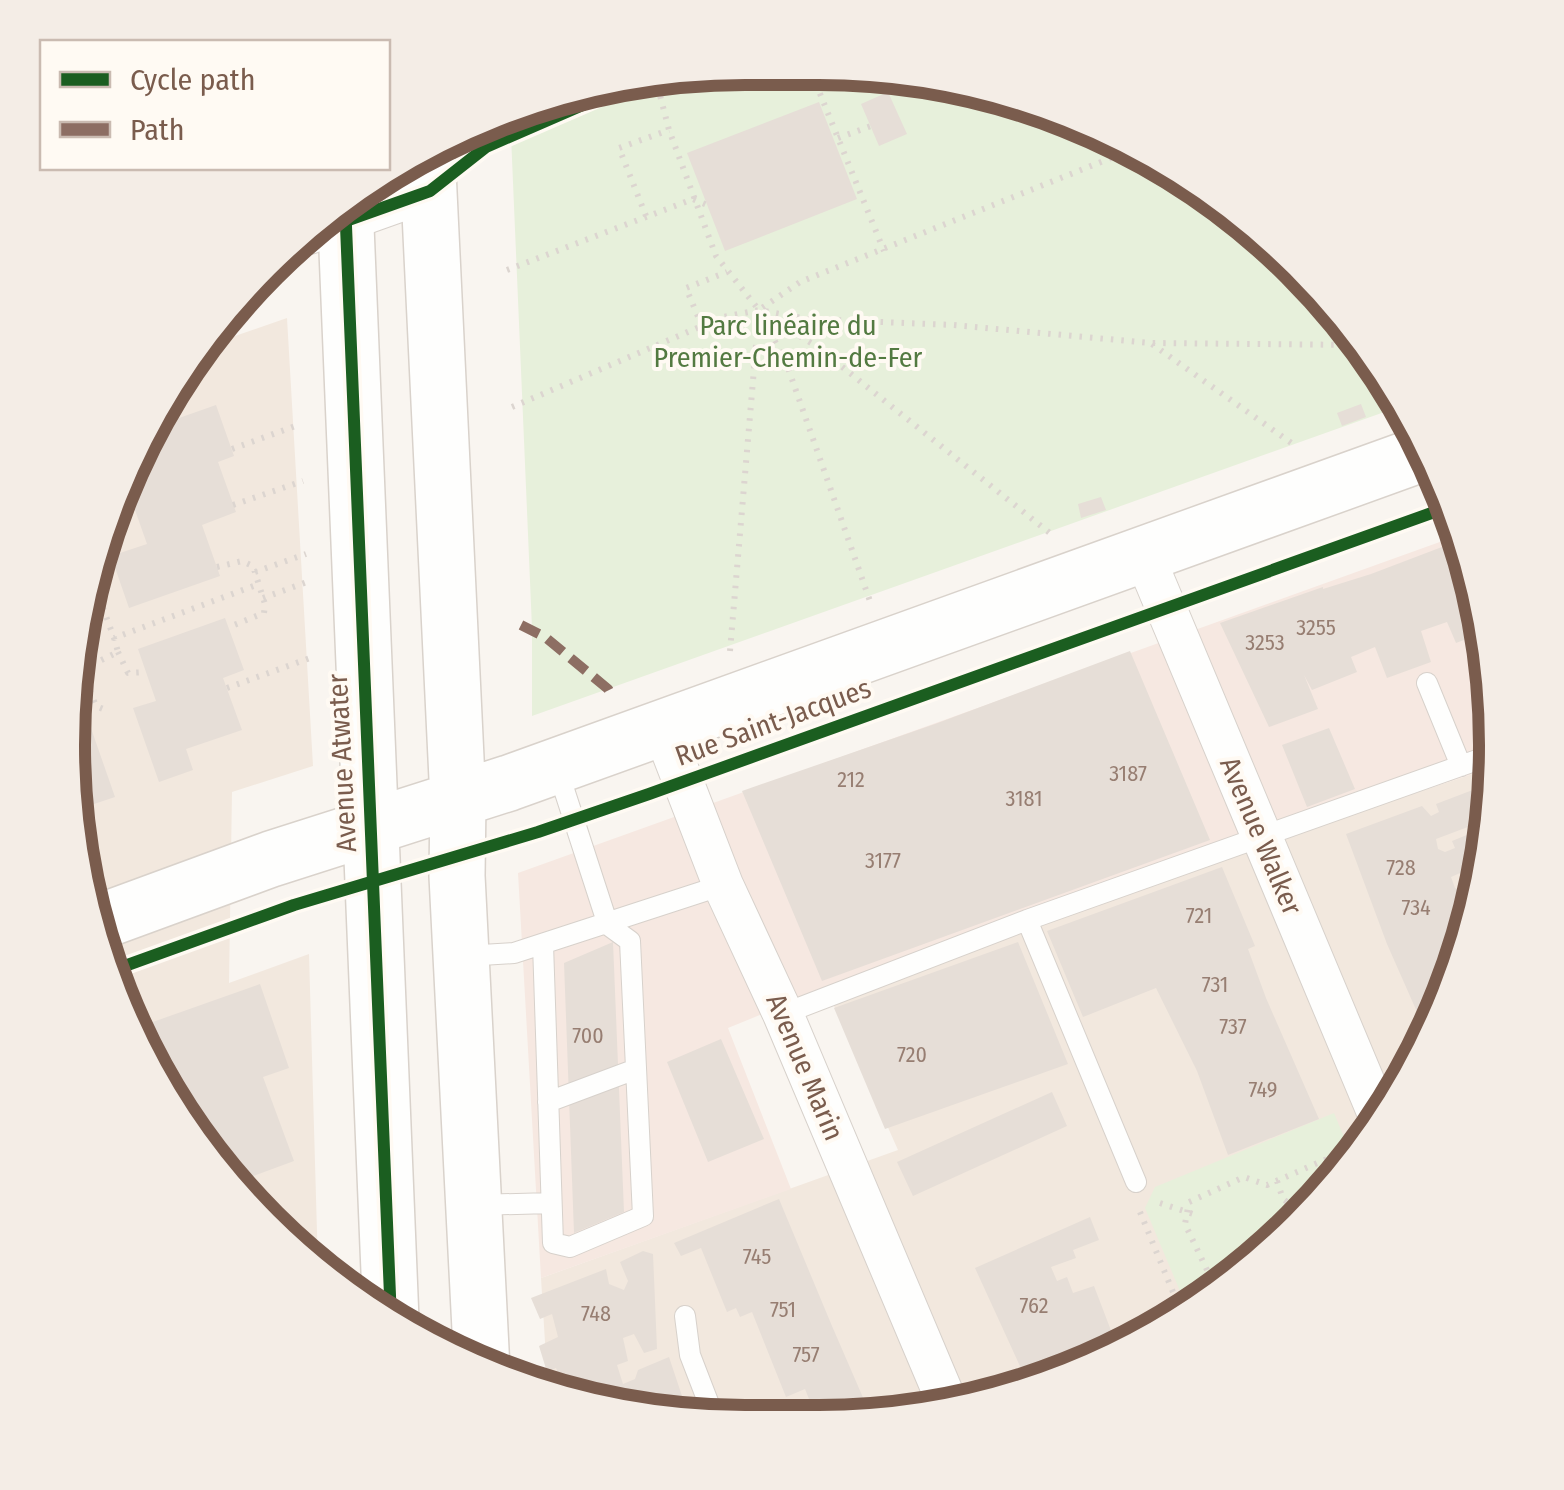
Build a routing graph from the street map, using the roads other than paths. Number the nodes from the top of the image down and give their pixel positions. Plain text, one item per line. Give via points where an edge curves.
1 (429, 171) edge
2 (376, 198) edge
3 (334, 229) edge
4 (1413, 457) edge
5 (1144, 553) junction
6 (1427, 684) dead end
7 (662, 727) junction
8 (1479, 760) edge
9 (557, 766) junction
10 (1462, 766) junction
11 (458, 800) junction
12 (369, 828) junction
13 (1261, 836) junction
14 (723, 885) junction
15 (104, 901) edge
16 (1027, 920) junction
17 (608, 924) junction
18 (543, 944) junction
19 (463, 956) junction
20 (783, 1014) junction
21 (636, 1069) junction
22 (548, 1102) junction
23 (1363, 1119) edge
24 (1136, 1182) dead end
25 (552, 1203) junction
26 (475, 1205) junction
27 (391, 1302) edge
28 (685, 1316) dead end
29 (481, 1350) edge
30 (943, 1393) edge
31 (709, 1404) edge

1 - 2 street
1 - 11 main road
3 - 12 main road, Avenue Atwater
4 - 5 main road, Rue Saint-Jacques
5 - 7 main road, Rue Saint-Jacques
5 - 13 street, Avenue Walker
6 - 10 lane
7 - 9 main road, Rue Saint-Jacques
7 - 14 street, Avenue Marin
8 - 10 lane
9 - 11 main road, Rue Saint-Jacques
9 - 17 lane
10 - 13 lane
11 - 12 main road, Rue Saint-Jacques
11 - 19 main road
12 - 15 main road, Rue Saint-Jacques
12 - 27 main road, Avenue Atwater
13 - 16 lane
13 - 23 street, Avenue Walker
14 - 17 lane
14 - 20 street, Avenue Marin
16 - 20 lane
16 - 24 lane
17 - 18 lane
17 - 21 lane via 630,941
18 - 19 lane
18 - 22 lane
19 - 26 main road
20 - 30 street, Avenue Marin
21 - 22 lane
21 - 25 lane via 643,1216 570,1246 553,1243
22 - 25 lane
25 - 26 lane
26 - 29 main road
28 - 31 lane via 690,1355

